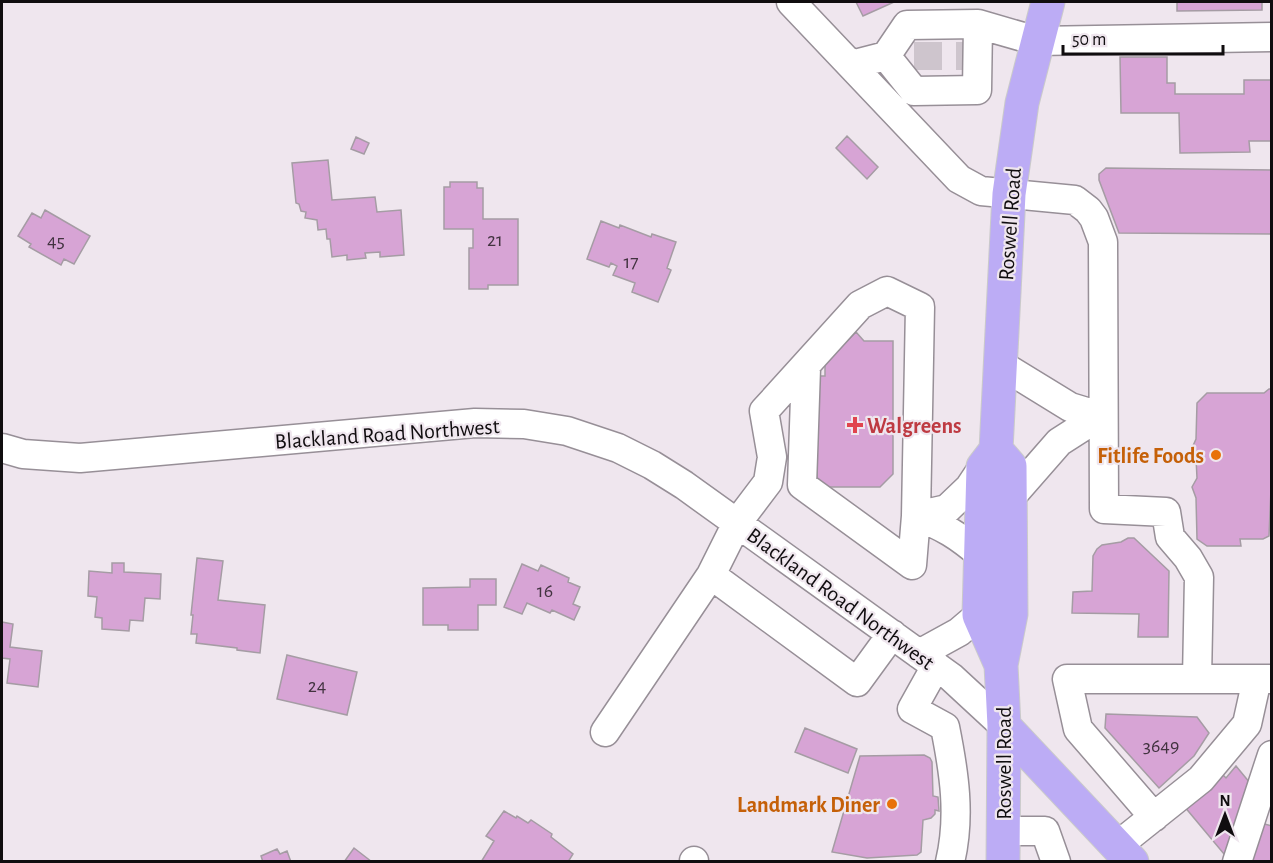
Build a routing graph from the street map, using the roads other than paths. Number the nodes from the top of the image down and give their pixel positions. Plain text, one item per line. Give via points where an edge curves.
1 (791, 2) edge
2 (1048, 2) edge
3 (978, 24) junction
4 (1272, 37) edge
5 (1037, 41) junction
6 (886, 56) junction
7 (914, 56) tunnel mouth
8 (851, 65) junction
9 (1009, 194) junction
10 (1000, 364) junction
11 (806, 368) junction
12 (1103, 417) junction
13 (2, 448) edge
14 (989, 458) junction
15 (1010, 498) junction
16 (916, 516) junction
17 (737, 523) junction
18 (981, 555) junction
19 (711, 574) junction
20 (979, 615) junction
21 (892, 634) junction
22 (927, 660) junction
23 (1001, 665) junction
24 (1267, 676) edge
25 (1197, 679) junction
26 (1004, 726) junction
27 (605, 732) dead end
28 (1272, 755) edge
29 (1080, 806) junction
30 (1154, 817) junction
31 (1045, 831) junction
32 (1003, 846) edge
33 (1124, 854) edge
34 (950, 861) edge
35 (1056, 861) edge
36 (1237, 861) edge

1 - 8 street
2 - 5 main road, Roswell Road
3 - 5 street
3 - 6 street via 907,25
3 - 6 street via 977,90 914,91
4 - 5 street
5 - 9 main road, Roswell Road via 1022,103
6 - 7 street
6 - 8 street
8 - 9 street via 959,180 981,191
9 - 10 main road, Roswell Road
9 - 12 street via 1076,200 1094,218 1103,242
10 - 12 street via 1070,407
10 - 14 main road, Roswell Road
11 - 16 street via 802,485 912,565
11 - 16 street via 860,305 887,291 920,307
11 - 17 street via 764,411 772,457 768,482
12 - 15 street via 1059,442
12 - 25 street via 1104,509 1166,512 1170,537 1199,577
13 - 17 street, Blackland Road Northwest via 23,454 80,458 475,423 524,424 567,431 618,448 684,485
14 - 15 main road, Roswell Road via 1010,466
14 - 16 street via 969,488 947,509
14 - 18 main road, Roswell Road
15 - 23 main road, Roswell Road via 1011,614
16 - 18 street via 960,536
17 - 19 street
17 - 21 street, Blackland Road Northwest
18 - 20 main road, Roswell Road
19 - 21 street via 856,682
19 - 27 street
20 - 22 street
20 - 23 main road, Roswell Road
21 - 22 street, Blackland Road Northwest
22 - 26 street, Blackland Road Northwest
22 - 34 street via 912,709 945,727 954,775 955,839
23 - 26 main road, Roswell Road
24 - 25 street
24 - 30 street via 1247,724 1201,779
25 - 30 street via 1067,679 1078,729
26 - 29 main road
26 - 32 main road, Roswell Road
28 - 36 street
29 - 31 street
29 - 33 main road
30 - 33 street
31 - 32 street
31 - 35 street

